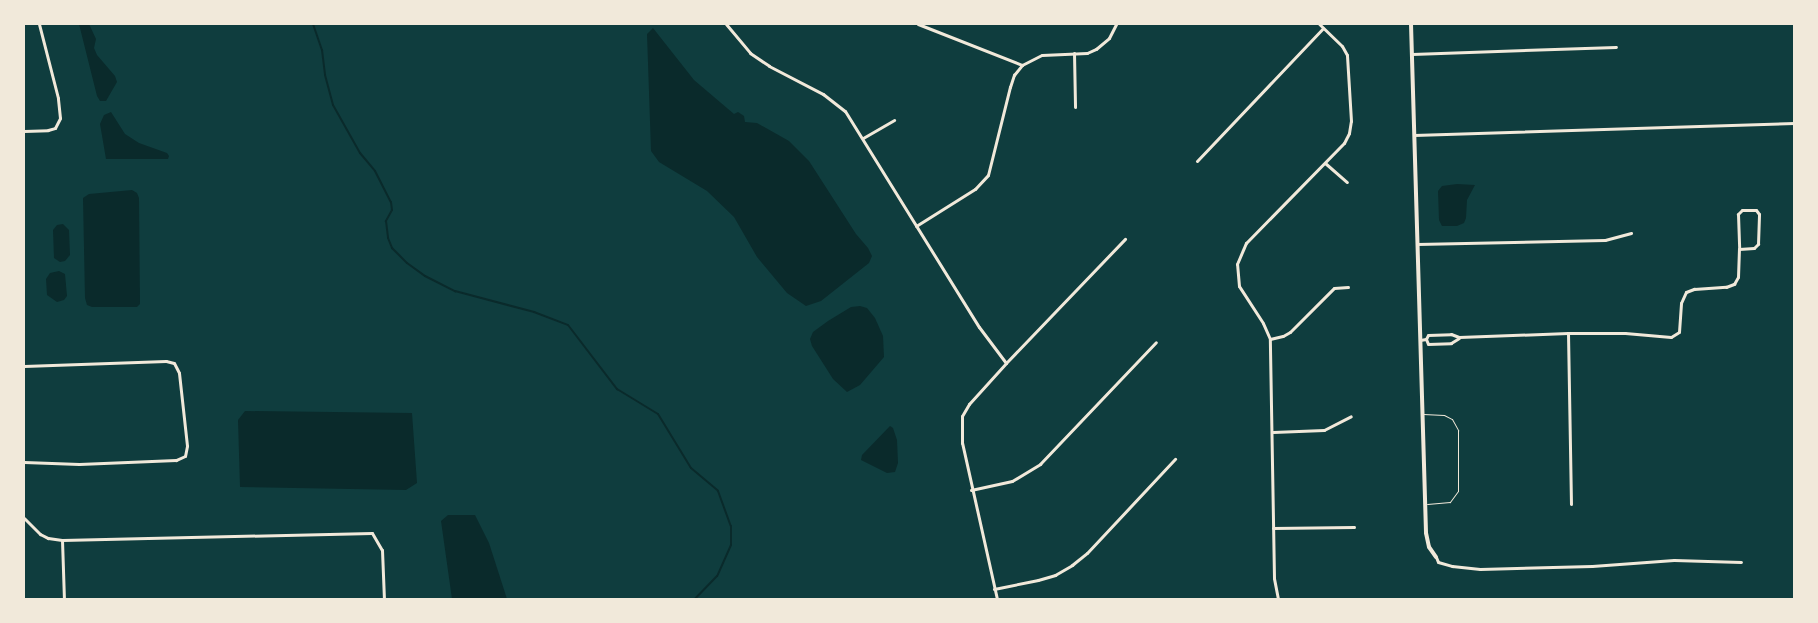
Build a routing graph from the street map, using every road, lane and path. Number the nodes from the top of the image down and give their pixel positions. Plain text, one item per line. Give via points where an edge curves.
1 (39, 24) edge
2 (726, 24) edge
3 (918, 24) edge
4 (1116, 24) edge
5 (1319, 24) edge
6 (1411, 24) edge
7 (1323, 28) junction
8 (1616, 48) dead end
9 (1074, 53) junction
10 (1412, 54) junction
11 (1022, 65) junction
12 (1074, 107) dead end
13 (894, 120) dead end
14 (1794, 122) edge
15 (24, 131) edge
16 (1414, 135) junction
17 (863, 138) junction
18 (1197, 161) dead end
19 (1324, 163) junction
20 (1347, 182) dead end
21 (916, 226) junction
22 (1632, 233) dead end
23 (1124, 239) dead end
24 (1417, 244) junction
25 (1740, 249) junction
26 (1348, 287) dead end
27 (1568, 332) junction
28 (1459, 337) junction
29 (1270, 339) junction
30 (1420, 340) junction
31 (1426, 340) junction
32 (1156, 342) dead end
33 (1006, 363) junction
34 (24, 366) edge
35 (1422, 414) junction
36 (1351, 416) dead end
37 (1273, 432) junction
38 (1175, 459) dead end
39 (24, 462) edge
40 (972, 490) junction
41 (1425, 504) junction
42 (1571, 504) dead end
43 (24, 518) edge
44 (1354, 527) dead end
45 (1274, 528) junction
46 (62, 540) junction
47 (1436, 557) joint
48 (1741, 562) dead end
49 (994, 589) junction
50 (64, 599) edge
51 (365, 599) edge
52 (384, 599) edge
53 (997, 599) edge
54 (1278, 599) edge

1 - 15 street via 60,118 55,128
2 - 17 street via 750,53 836,102
3 - 11 street
4 - 9 street via 1103,45 1087,53
5 - 7 street
6 - 10 street
7 - 18 street
7 - 19 street via 1347,55 1351,121 1344,143
8 - 10 street
9 - 11 street via 1042,55
9 - 12 street
10 - 16 street
11 - 21 street via 1010,87 988,175 975,190
13 - 17 street
14 - 16 street
16 - 24 street
17 - 21 street
19 - 20 street
19 - 29 street via 1246,243 1237,264 1239,286
21 - 33 street via 979,327
22 - 24 street via 1605,240
23 - 33 street
24 - 30 street
25 - 25 street via 1754,248 1758,244 1759,214 1756,210 1742,210 1738,214
25 - 27 street via 1738,277 1734,284 1686,292 1681,303 1679,332 1671,337
26 - 29 street via 1334,288 1290,332
27 - 28 street
27 - 42 street
28 - 31 street via 1428,335
28 - 31 street via 1452,343 1428,344
29 - 37 street
30 - 31 street
30 - 35 street
32 - 40 street via 1040,464 1012,481
33 - 40 street via 962,416 962,443
34 - 39 street via 174,363 180,372 187,446 185,456 176,460 79,464
35 - 41 street
35 - 41 lane via 1444,415 1452,419 1458,430 1458,491 1450,502
36 - 37 street via 1324,430
37 - 45 street
38 - 49 street via 1072,565 1038,580
40 - 49 street
41 - 47 street via 1426,533 1429,547
43 - 46 street via 40,534
44 - 45 street
45 - 54 street via 1274,578
46 - 50 street
46 - 52 street via 372,533 382,550
47 - 48 street via 1438,562 1452,566 1480,568 1592,566 1674,560
49 - 53 street
51 - 52 street

